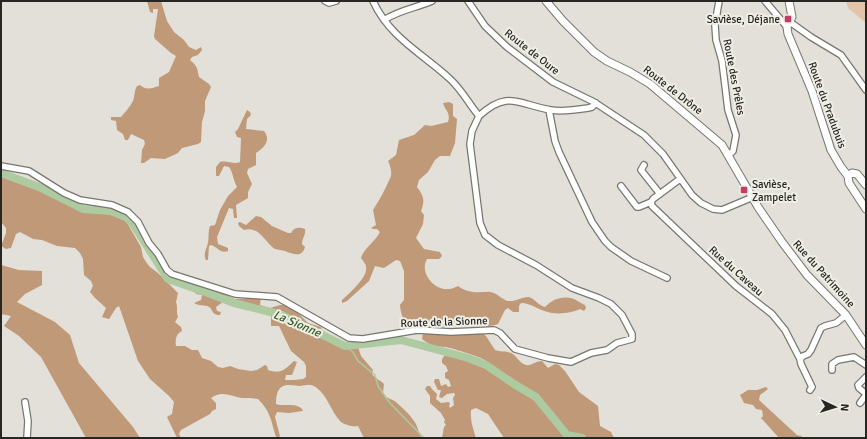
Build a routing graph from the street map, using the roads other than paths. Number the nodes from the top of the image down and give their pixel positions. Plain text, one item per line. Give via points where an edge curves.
1 (325, 1) edge
2 (336, 1) edge
3 (373, 1) edge
4 (432, 1) edge
5 (468, 1) edge
6 (546, 1) edge
7 (719, 1) edge
8 (765, 1) edge
9 (789, 1) edge
10 (418, 4) edge
11 (384, 20) junction
12 (789, 25) junction
13 (866, 90) edge
14 (596, 103) junction
15 (549, 110) junction
16 (479, 116) junction
17 (729, 155) junction
18 (644, 165) dead end
19 (1, 166) edge
20 (848, 176) junction
21 (680, 179) junction
22 (866, 185) edge
23 (621, 186) dead end
24 (660, 194) junction
25 (753, 197) junction
26 (651, 202) junction
27 (866, 209) edge
28 (667, 278) dead end
29 (846, 315) junction
30 (866, 345) edge
31 (800, 359) junction
32 (866, 365) edge
33 (832, 370) dead end
34 (866, 377) edge
35 (810, 390) dead end
36 (866, 395) edge
37 (25, 402) dead end
38 (860, 403) dead end
39 (27, 438) edge

1 - 2 street
3 - 11 street
4 - 10 street
5 - 14 street, Route de Oure via 485,26 507,47 553,82
6 - 17 street, Route de Drône via 562,21 594,52 650,84 719,141
7 - 17 street, Route des Prêles via 715,25 716,40 722,61 728,110 736,135 733,150
8 - 12 street
9 - 12 street, Route du Pradubuis via 792,17
10 - 11 street
11 - 16 street via 402,41 460,89
12 - 13 street via 841,55
12 - 20 street, Route du Pradubuis via 788,34 814,97 828,141
14 - 15 street via 592,107 575,110
14 - 21 street, Route de Oure via 647,138 663,154
15 - 16 street via 512,100 495,105
15 - 28 street via 559,152 596,229 620,254
16 - 19 street, Route de la Sionne via 471,134 470,144 480,223 485,235 498,246 572,288 611,304 620,312 632,334 632,339 572,362 515,349 494,330 417,330 363,339 349,338 277,297 235,294 172,274 149,243 138,222 128,212 112,205 80,200 29,172
17 - 25 street, Route de Drône
18 - 24 street via 641,170
20 - 22 street via 856,174
20 - 27 street, Route du Pradubuis
21 - 24 street
21 - 25 street, Route de Oure via 696,199 713,209 724,209
23 - 26 street via 637,207
24 - 26 street
25 - 29 street, Rue du Patrimoine via 796,262
26 - 31 street, Rue du Caveau via 654,208 736,286 772,314 785,330
29 - 30 street, Rue du Patrimoine
29 - 31 street via 836,323 821,328 811,350
31 - 35 street, Rue du Caveau via 812,387
32 - 33 street via 854,357 835,362 832,364
34 - 36 street via 858,385
36 - 38 street
37 - 39 street

